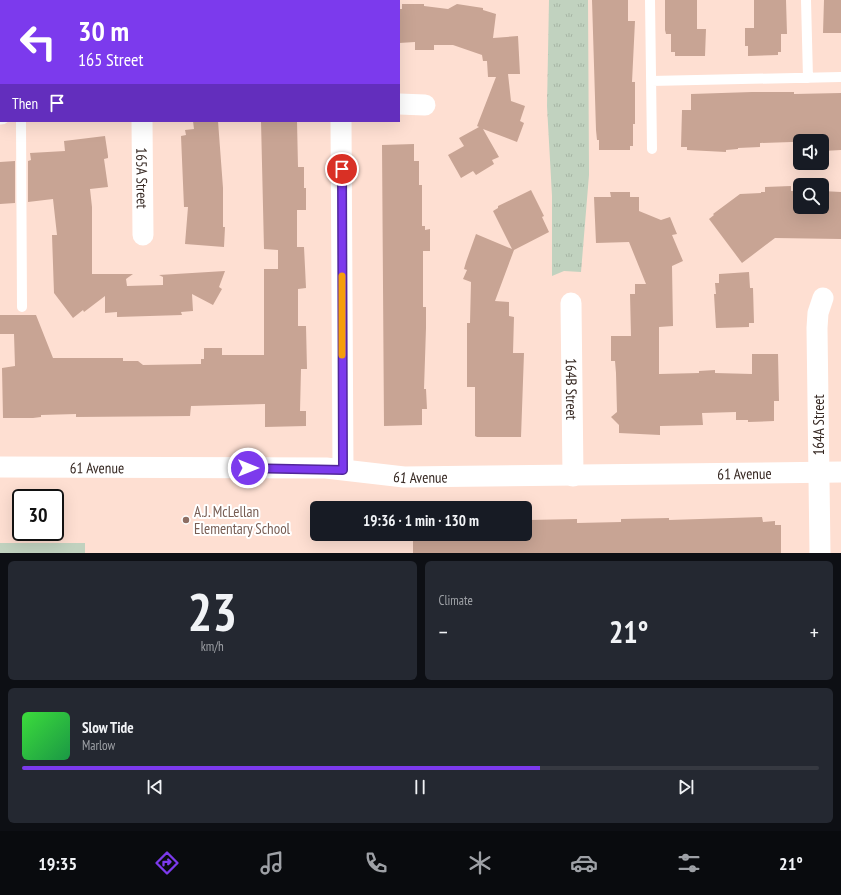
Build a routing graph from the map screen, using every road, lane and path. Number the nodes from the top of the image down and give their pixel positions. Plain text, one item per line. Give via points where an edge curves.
1 (650, 0) edge
2 (806, 0) edge
3 (841, 77) edge
4 (808, 78) junction
5 (651, 81) junction
6 (400, 104) edge
7 (425, 104) dead end
8 (21, 122) edge
9 (142, 122) edge
10 (341, 122) edge
11 (652, 149) dead end
12 (143, 235) dead end
13 (823, 298) dead end
14 (570, 303) dead end
15 (22, 307) dead end
16 (0, 467) edge
17 (343, 470) junction
18 (818, 472) junction
19 (841, 472) edge
20 (573, 476) junction
21 (820, 553) edge

1 - 5 lane
2 - 4 lane
3 - 4 lane
4 - 5 lane
5 - 11 lane
6 - 7 street
8 - 15 lane
9 - 12 street, 165A Street
10 - 17 street
13 - 18 street, 164A Street via 817,328
14 - 20 street, 164B Street
16 - 17 street, 61 Avenue
17 - 20 street, 61 Avenue via 404,477
18 - 19 street, 61 Avenue
18 - 20 street, 61 Avenue
18 - 21 street, 164A Street

